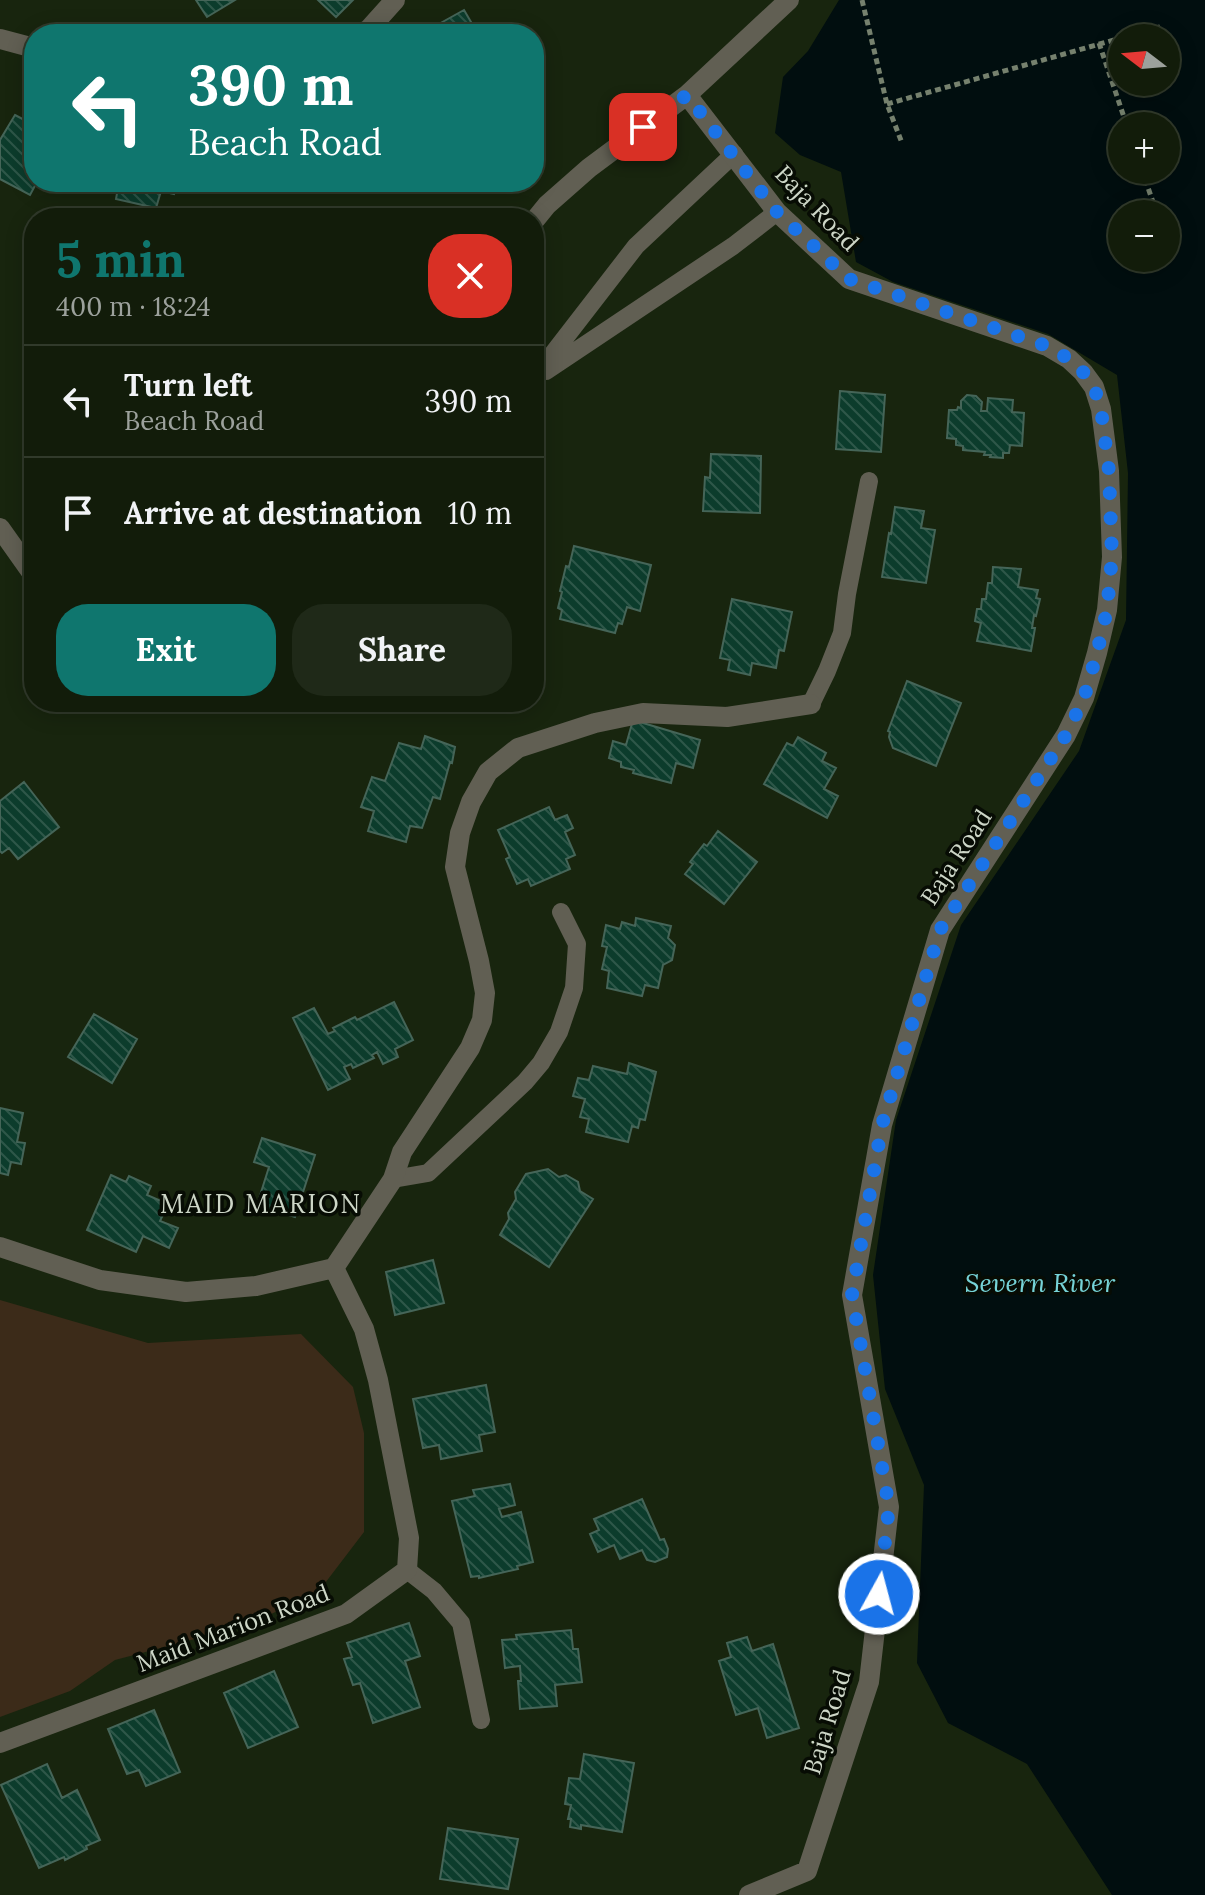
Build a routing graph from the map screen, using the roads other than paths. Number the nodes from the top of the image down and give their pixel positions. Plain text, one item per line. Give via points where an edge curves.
1 (395, 0) edge
2 (789, 0) edge
3 (373, 24) edge
4 (0, 39) edge
5 (24, 45) edge
6 (687, 95) junction
7 (734, 154) junction
8 (544, 209) edge
9 (777, 212) junction
10 (544, 365) edge
11 (544, 371) edge
12 (869, 481) dead end
13 (0, 528) edge
14 (24, 562) edge
15 (811, 704) joint
16 (561, 912) dead end
17 (393, 1179) junction
18 (0, 1247) edge
19 (334, 1268) junction
20 (407, 1570) junction
21 (481, 1720) dead end
22 (0, 1743) edge
23 (749, 1895) edge

1 - 3 street
2 - 6 street
4 - 5 street
6 - 7 street, Baja Road
6 - 8 street
7 - 9 street, Baja Road
7 - 10 lane via 636,246
9 - 11 lane
9 - 23 street, Baja Road via 849,279 1047,346 1083,372 1101,409 1112,557 1107,610 1084,698 1066,735 940,930 882,1125 852,1295 889,1507 869,1682 807,1871
12 - 15 lane via 842,633
13 - 14 street
15 - 17 street via 727,717 643,713 607,720 518,748 488,772 460,833 455,867 485,993 482,1020 470,1048 402,1152
16 - 17 lane via 577,944 574,988 541,1063 428,1173
17 - 19 street
18 - 19 street via 100,1280 186,1292 256,1286
19 - 20 street via 364,1329 378,1380 409,1538
20 - 21 lane via 461,1623
20 - 22 street, Maid Marion Road via 346,1614

